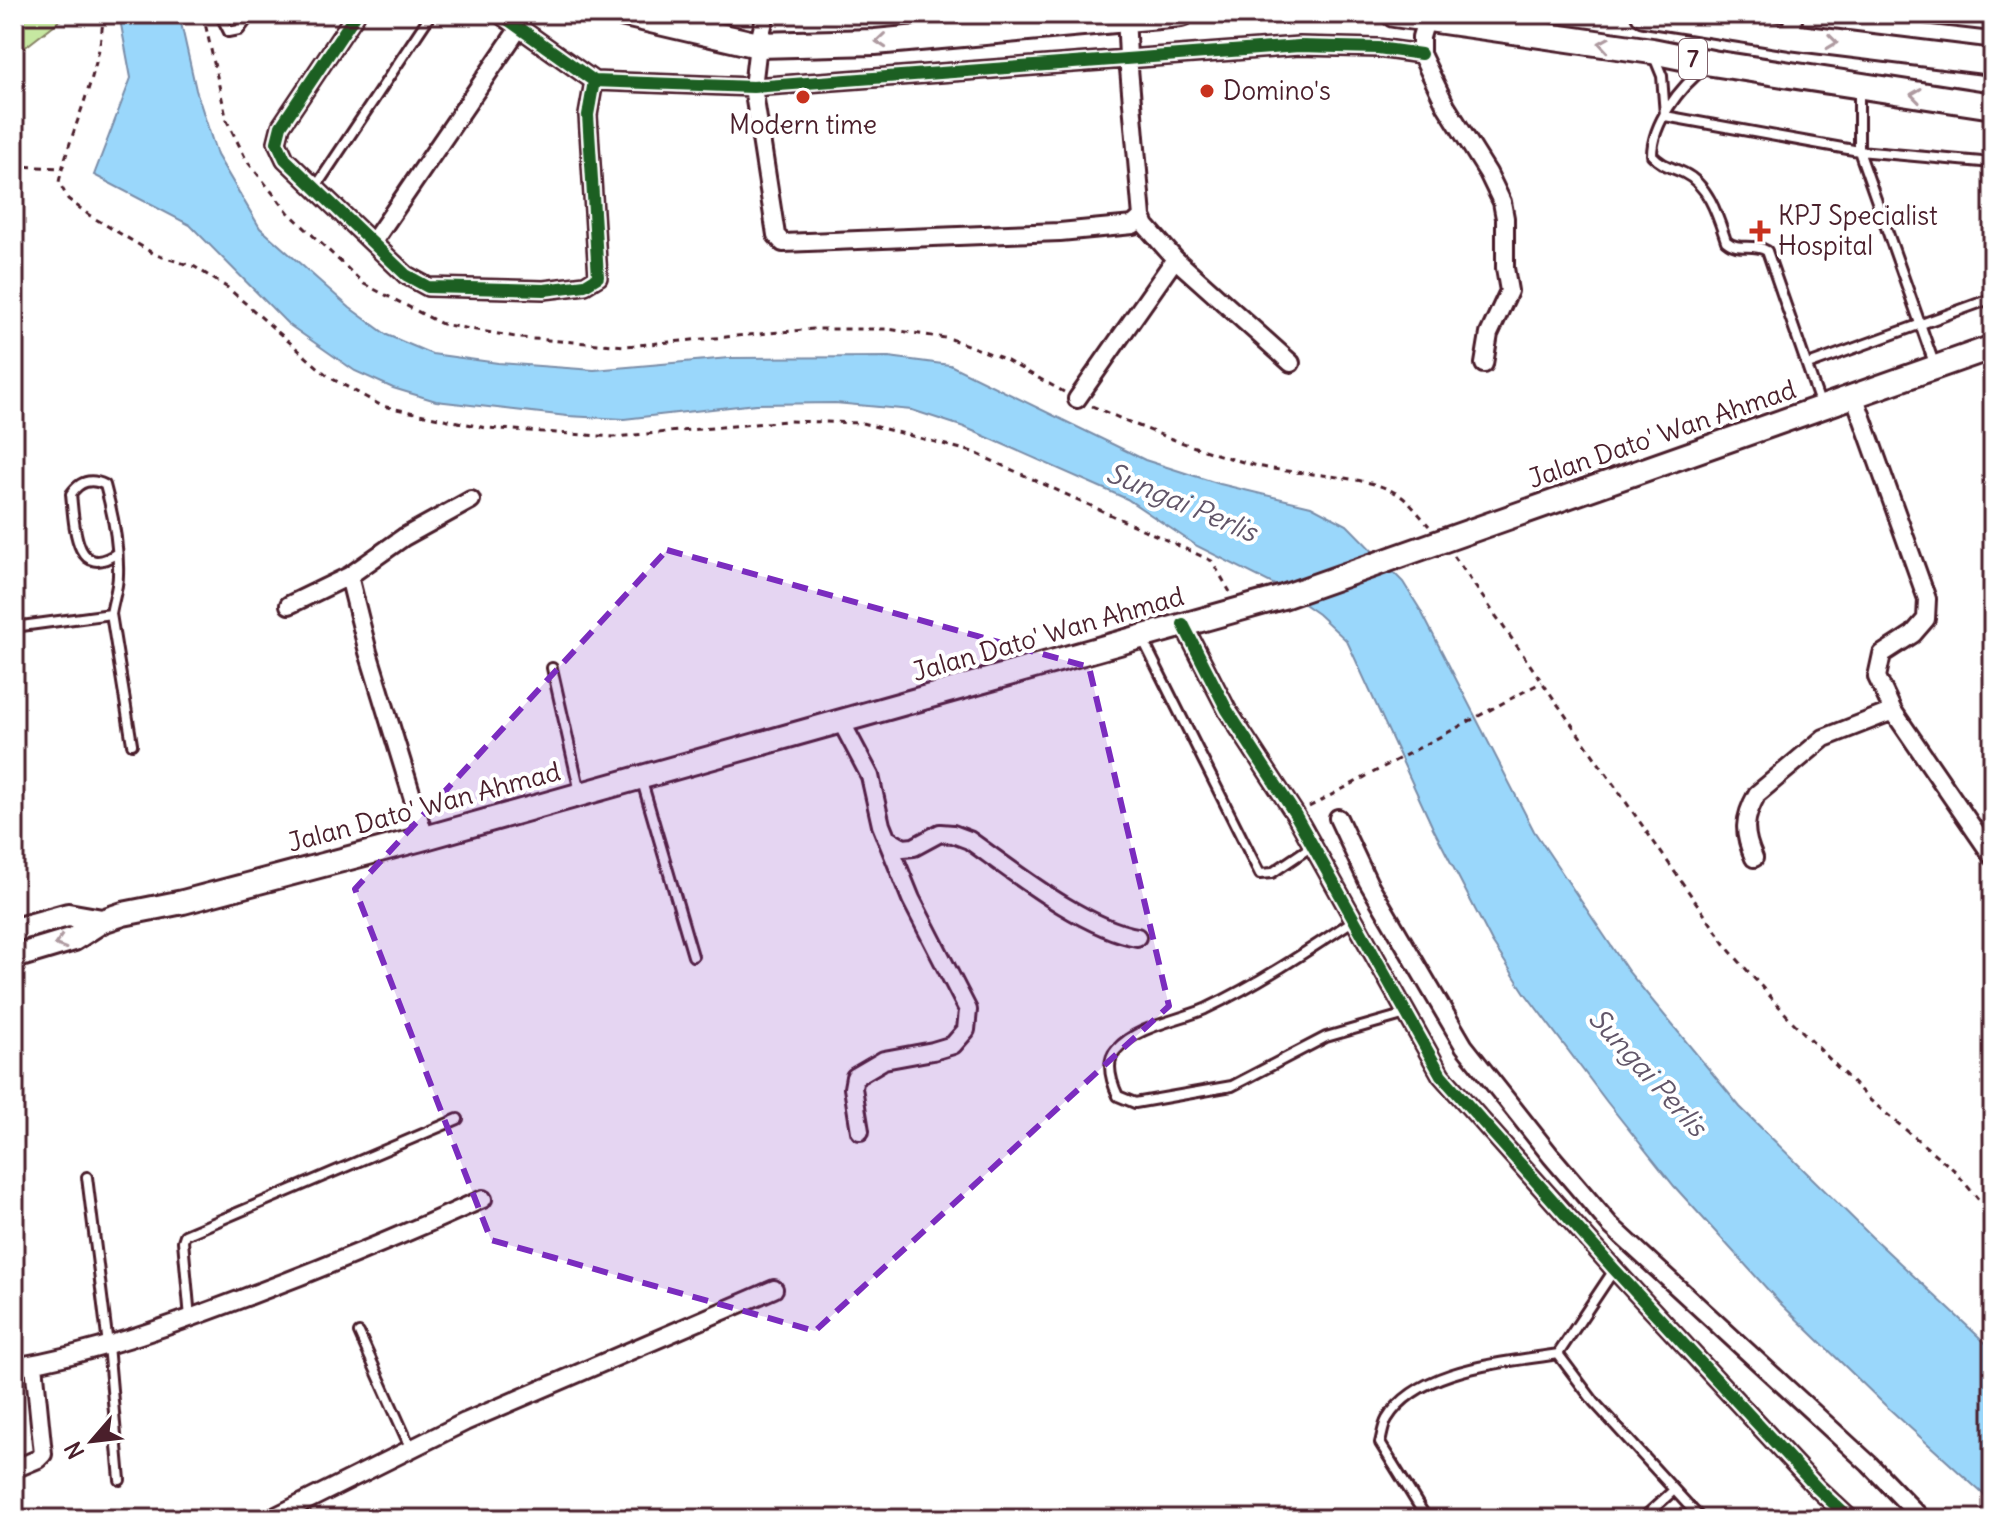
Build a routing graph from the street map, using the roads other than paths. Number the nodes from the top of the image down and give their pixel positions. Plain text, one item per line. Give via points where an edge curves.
1 (220, 14) edge
2 (251, 14) edge
3 (431, 14) edge
4 (500, 14) edge
5 (625, 14) edge
6 (766, 14) edge
7 (1181, 14) edge
8 (1394, 14) edge
9 (1924, 14) edge
10 (353, 15) edge
11 (1653, 15) edge
12 (1126, 16) edge
13 (1957, 16) edge
14 (1427, 17) junction
15 (1993, 22) edge
16 (1792, 25) edge
17 (519, 28) junction
18 (758, 45) junction
19 (1652, 51) junction
20 (1421, 54) junction
21 (1128, 57) junction
22 (1993, 62) edge
23 (1712, 63) junction
24 (594, 81) junction
25 (1859, 86) junction
26 (753, 87) junction
27 (1993, 106) edge
28 (1665, 116) junction
29 (1859, 151) junction
30 (1993, 163) edge
31 (315, 188) junction
32 (1142, 217) junction
33 (373, 242) junction
34 (1175, 259) junction
35 (1993, 298) edge
36 (1921, 322) junction
37 (1993, 347) edge
38 (1291, 363) dead end
39 (1484, 364) dead end
40 (1808, 365) junction
41 (1935, 367) junction
42 (1854, 395) junction
43 (1077, 399) road end
44 (1822, 408) junction
45 (471, 500) dead end
46 (117, 553) junction
47 (349, 576) junction
48 (289, 605) dead end
49 (111, 614) junction
50 (1183, 624) junction
51 (14, 627) edge
52 (1141, 637) junction
53 (552, 668) dead end
54 (1893, 711) junction
55 (842, 723) junction
56 (132, 744) dead end
57 (640, 778) junction
58 (580, 792) junction
59 (1338, 818) dead end
60 (425, 838) junction
61 (886, 838) junction
62 (1313, 845) junction
63 (1993, 857) edge
64 (1754, 858) dead end
65 (1355, 920) junction
66 (102, 921) junction
67 (14, 930) edge
68 (1137, 937) dead end
69 (693, 956) dead end
70 (14, 957) edge
71 (1406, 1014) junction
72 (458, 1119) dead end
73 (860, 1131) dead end
74 (87, 1177) dead end
75 (483, 1199) dead end
76 (1614, 1269) junction
77 (774, 1289) dead end
78 (190, 1318) junction
79 (359, 1333) dead end
80 (108, 1345) junction
81 (1558, 1354) junction
82 (34, 1364) junction
83 (14, 1367) edge
84 (411, 1449) junction
85 (14, 1469) edge
86 (120, 1480) dead end
87 (1674, 1490) junction
88 (270, 1519) edge
89 (1427, 1519) edge
90 (1642, 1519) edge
91 (1701, 1519) edge
92 (1850, 1519) edge
93 (1922, 1519) edge

1 - 2 lane via 229,32 239,30
3 - 31 lane
4 - 17 street
5 - 18 main road
6 - 18 street
7 - 12 main road
8 - 14 main road, 7
9 - 13 street
10 - 31 street via 281,126 277,142 285,159
11 - 16 main road, 7
12 -> 18 main road via 875,42
12 - 21 street
13 - 15 street
19 -> 14 main road, 7
14 - 20 street
16 -> 22 main road, 7
17 - 24 street
17 - 33 street
18 - 26 street
19 - 23 main road, 7
19 - 28 lane via 1662,76
20 - 21 street via 1299,46
20 - 39 street via 1502,202 1509,291 1489,334
21 - 26 street
21 - 32 street
23 - 25 main road, 7
23 - 28 lane via 1690,79
24 - 26 street
24 - 33 street via 588,115 598,277 585,285 544,290 428,287 406,275
27 -> 25 main road, 7
25 - 29 lane
26 - 32 street via 776,235 787,245 1060,232 1133,225
28 - 29 lane
28 - 40 lane via 1652,155 1699,183 1731,246 1767,251
29 - 30 lane
29 - 36 lane
31 - 33 street
32 - 34 street
34 - 38 street
34 - 43 street
35 - 36 lane
36 - 40 lane
36 - 41 lane
37 - 41 main road, Jalan Dato' Wan Ahmad
40 - 44 lane
41 - 42 main road, Jalan Dato' Wan Ahmad
42 - 44 main road, Jalan Dato' Wan Ahmad
42 - 54 street via 1927,599 1921,627 1879,660 1878,682
44 - 50 main road, Jalan Dato' Wan Ahmad via 1283,597
45 - 47 street via 404,537
46 - 46 lane via 105,485 87,481 71,494 77,543 95,561
46 - 49 lane
47 - 48 street
47 - 60 street
49 - 51 lane
49 - 56 lane
50 - 52 main road, Jalan Dato' Wan Ahmad
50 - 62 street via 1227,710
52 - 55 main road, Jalan Dato' Wan Ahmad
52 - 62 lane via 1260,874 1272,873
53 - 58 lane
54 - 63 street
54 - 64 street via 1824,738 1757,794 1745,830
55 - 57 main road, Jalan Dato' Wan Ahmad
55 - 61 street via 870,776
57 - 58 main road, Jalan Dato' Wan Ahmad
57 - 69 lane
58 - 60 main road, Jalan Dato' Wan Ahmad
59 - 93 street via 1368,882 1464,1046 1551,1156 1610,1225
60 - 66 main road, Jalan Dato' Wan Ahmad
61 - 68 street via 903,848 940,833 969,840 1071,909 1116,933
61 - 73 street via 968,1010 966,1030 953,1045 884,1060 855,1077
62 - 65 street
65 - 71 street
65 - 71 lane via 1242,990 1123,1043 1110,1064 1118,1096 1135,1103 1232,1086 1326,1037
66 - 67 main road via 68,915
66 -> 70 main road via 74,939
71 - 76 street via 1450,1087
72 - 78 lane via 185,1235
74 - 80 lane
75 - 78 street
76 - 81 lane
76 - 92 street
77 - 84 street
78 - 80 street
79 - 84 lane
80 - 82 street
80 - 86 lane
81 - 87 lane
81 - 89 lane via 1458,1372 1413,1390 1386,1420 1380,1443
82 - 83 street
82 - 85 street via 43,1454
84 - 88 street
87 - 90 lane
87 - 91 lane

